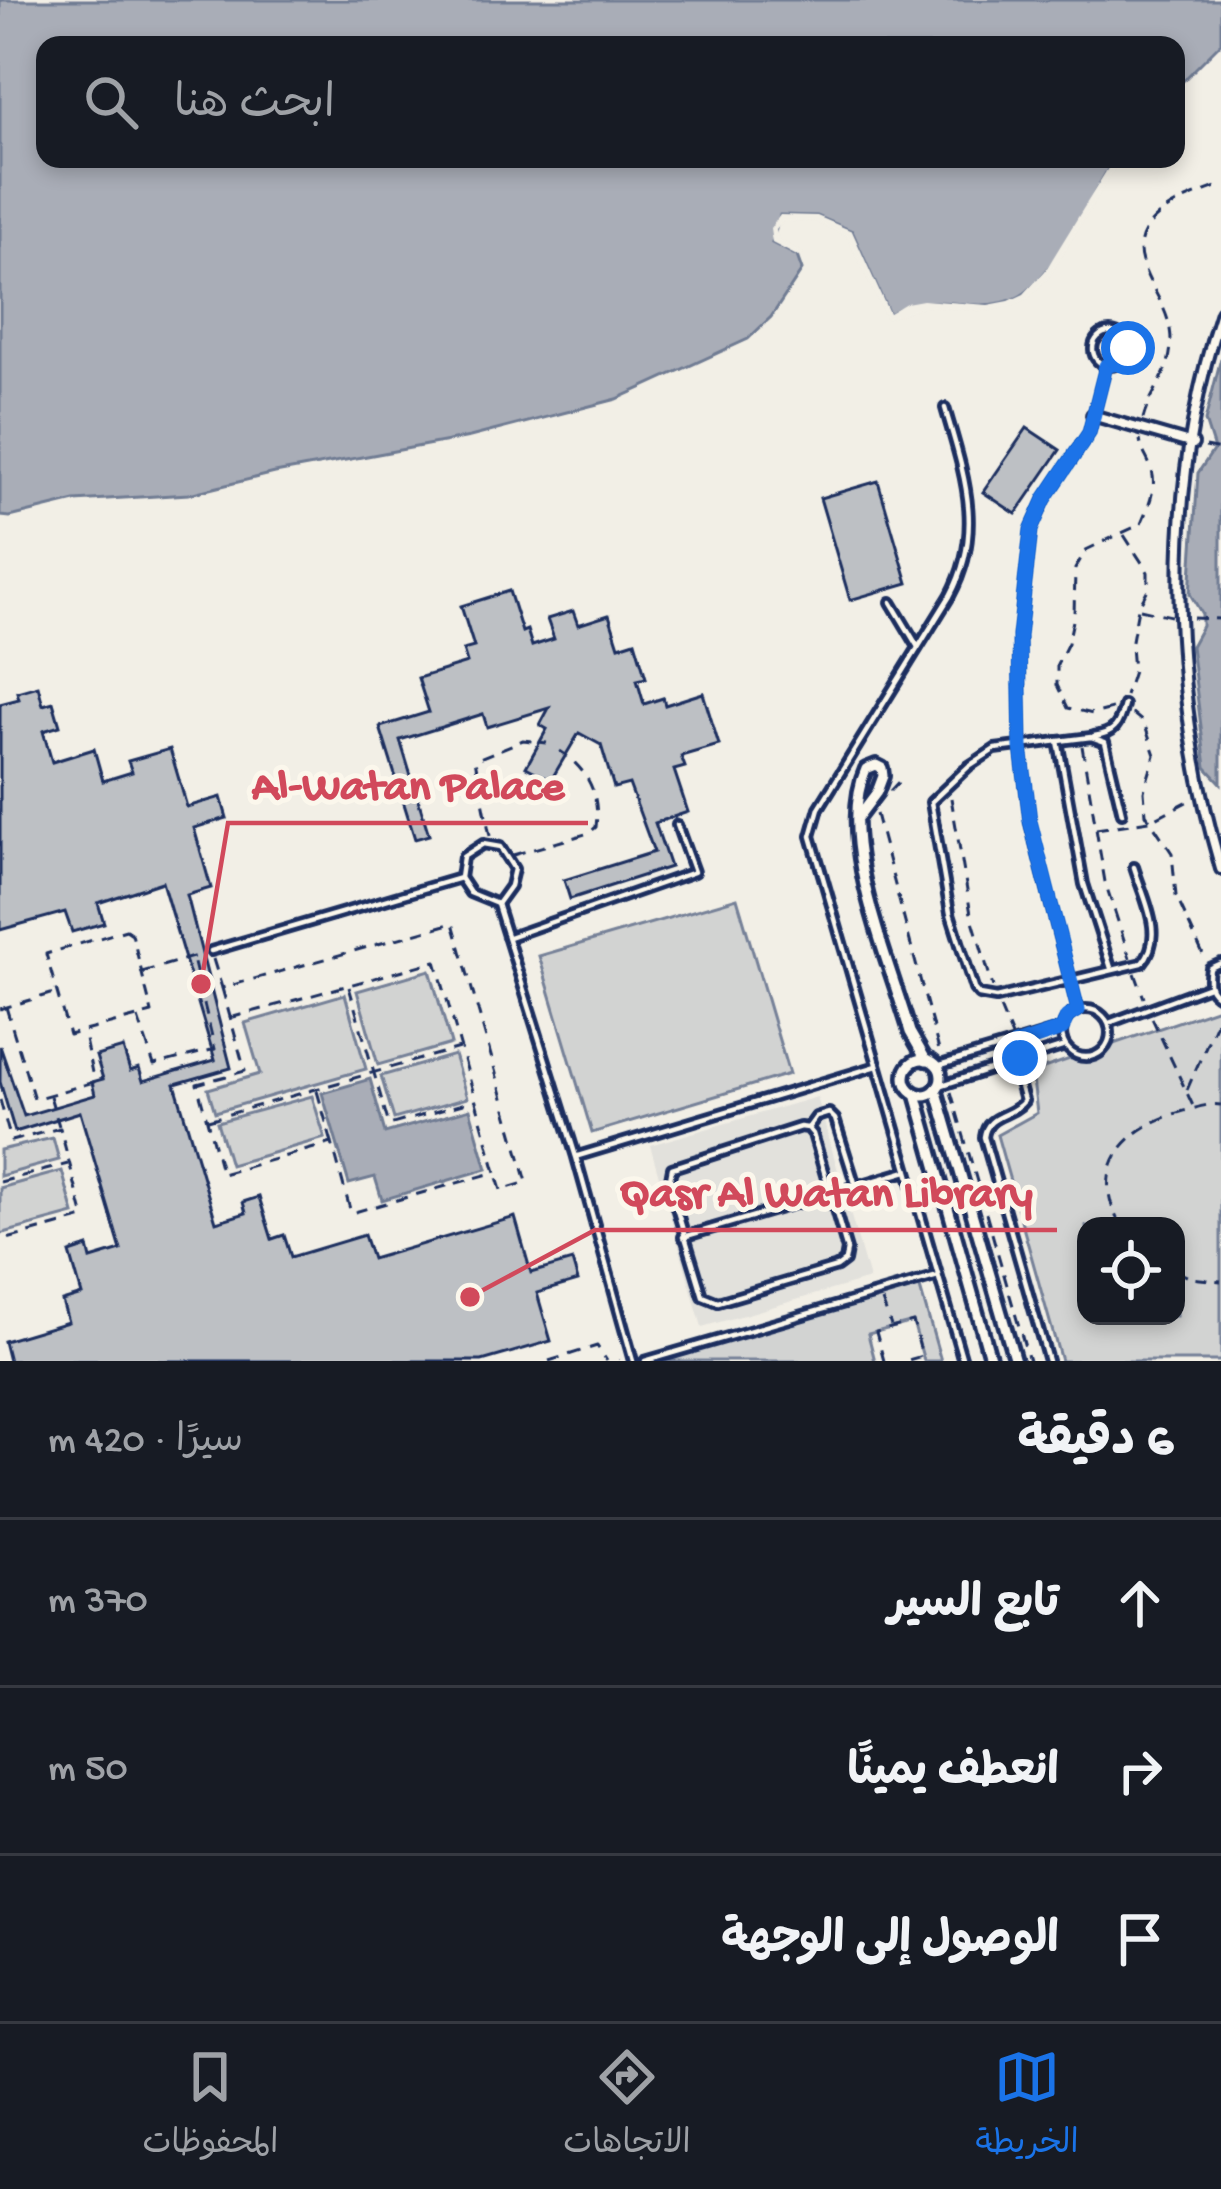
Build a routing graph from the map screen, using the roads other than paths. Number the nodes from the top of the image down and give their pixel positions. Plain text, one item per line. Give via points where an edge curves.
1 (1221, 312) edge
2 (1106, 366) junction
3 (945, 408) dead end
4 (1092, 415) junction
5 (1192, 444) junction
6 (892, 602) dead end
7 (918, 647) junction
8 (1124, 705) road end
9 (1091, 737) junction
10 (1058, 741) junction
11 (1021, 747) junction
12 (1122, 813) dead end
13 (860, 816) junction
14 (677, 825) dead end
15 (1134, 868) dead end
16 (1221, 869) edge
17 (460, 878) junction
18 (497, 904) junction
19 (508, 937) junction
20 (211, 951) road end
21 (1221, 963) edge
22 (1111, 968) junction
23 (1070, 979) junction
24 (1209, 986) junction
25 (1221, 997) edge
26 (1078, 1010) junction
27 (1109, 1023) junction
28 (1062, 1029) junction
29 (910, 1032) junction
30 (1065, 1046) junction
31 (1013, 1060) junction
32 (932, 1063) junction
33 (911, 1065) junction
34 (877, 1066) junction
35 (937, 1087) junction
36 (916, 1094) junction
37 (808, 1128) junction
38 (576, 1157) junction
39 (907, 1172) junction
40 (856, 1186) junction
41 (830, 1194) junction
42 (683, 1237) junction
43 (938, 1276) junction
44 (633, 1361) edge
45 (645, 1361) edge
46 (963, 1361) edge
47 (991, 1361) edge
48 (1015, 1361) edge
49 (1048, 1361) edge

1 - 5 street
2 - 2 lane via 1092,345 1110,331 1128,348 1121,362
2 - 4 lane
3 - 7 lane via 968,490 970,531 956,584
4 - 5 street
4 - 11 lane via 1080,451 1031,530 1019,636
5 - 16 street via 1179,617 1188,735
6 - 7 lane
7 - 34 lane via 811,830
8 - 9 lane via 1111,734
9 - 10 lane
9 - 12 lane via 1106,742
10 - 11 lane
10 - 22 lane via 1084,884
11 - 23 lane via 1030,821
11 - 23 lane via 983,754 931,802 950,913 979,995
13 - 13 street via 884,776 876,765 859,785
13 - 29 street via 862,870
14 - 19 lane via 694,872
15 - 22 lane via 1154,932 1149,955
17 - 18 lane via 470,893
17 - 18 lane via 468,851 491,844 510,856 513,878
17 - 20 lane
18 - 19 lane
19 - 38 lane
21 - 24 lane via 1210,968
22 - 23 lane
23 - 26 lane
24 - 25 lane
24 - 27 lane
26 - 27 lane via 1092,1009
26 - 28 lane
27 - 30 lane via 1110,1039 1094,1056
28 - 30 lane
28 - 32 lane
29 - 32 street
29 - 33 street
30 - 31 lane
31 - 35 lane
31 - 49 lane via 1024,1101 992,1120 984,1137
32 - 33 street
32 - 35 street via 941,1076
33 - 36 street via 905,1081
34 - 38 lane
34 - 39 lane
35 - 36 street
35 - 48 street
36 - 47 street
37 - 40 lane via 824,1113 835,1119
37 - 41 lane
37 - 42 lane via 673,1168 669,1184
38 - 44 lane
39 - 40 lane
39 - 43 lane
40 - 41 lane
41 - 42 lane
41 - 42 lane via 847,1250 837,1267 712,1301 700,1292
43 - 45 lane
43 - 46 lane

